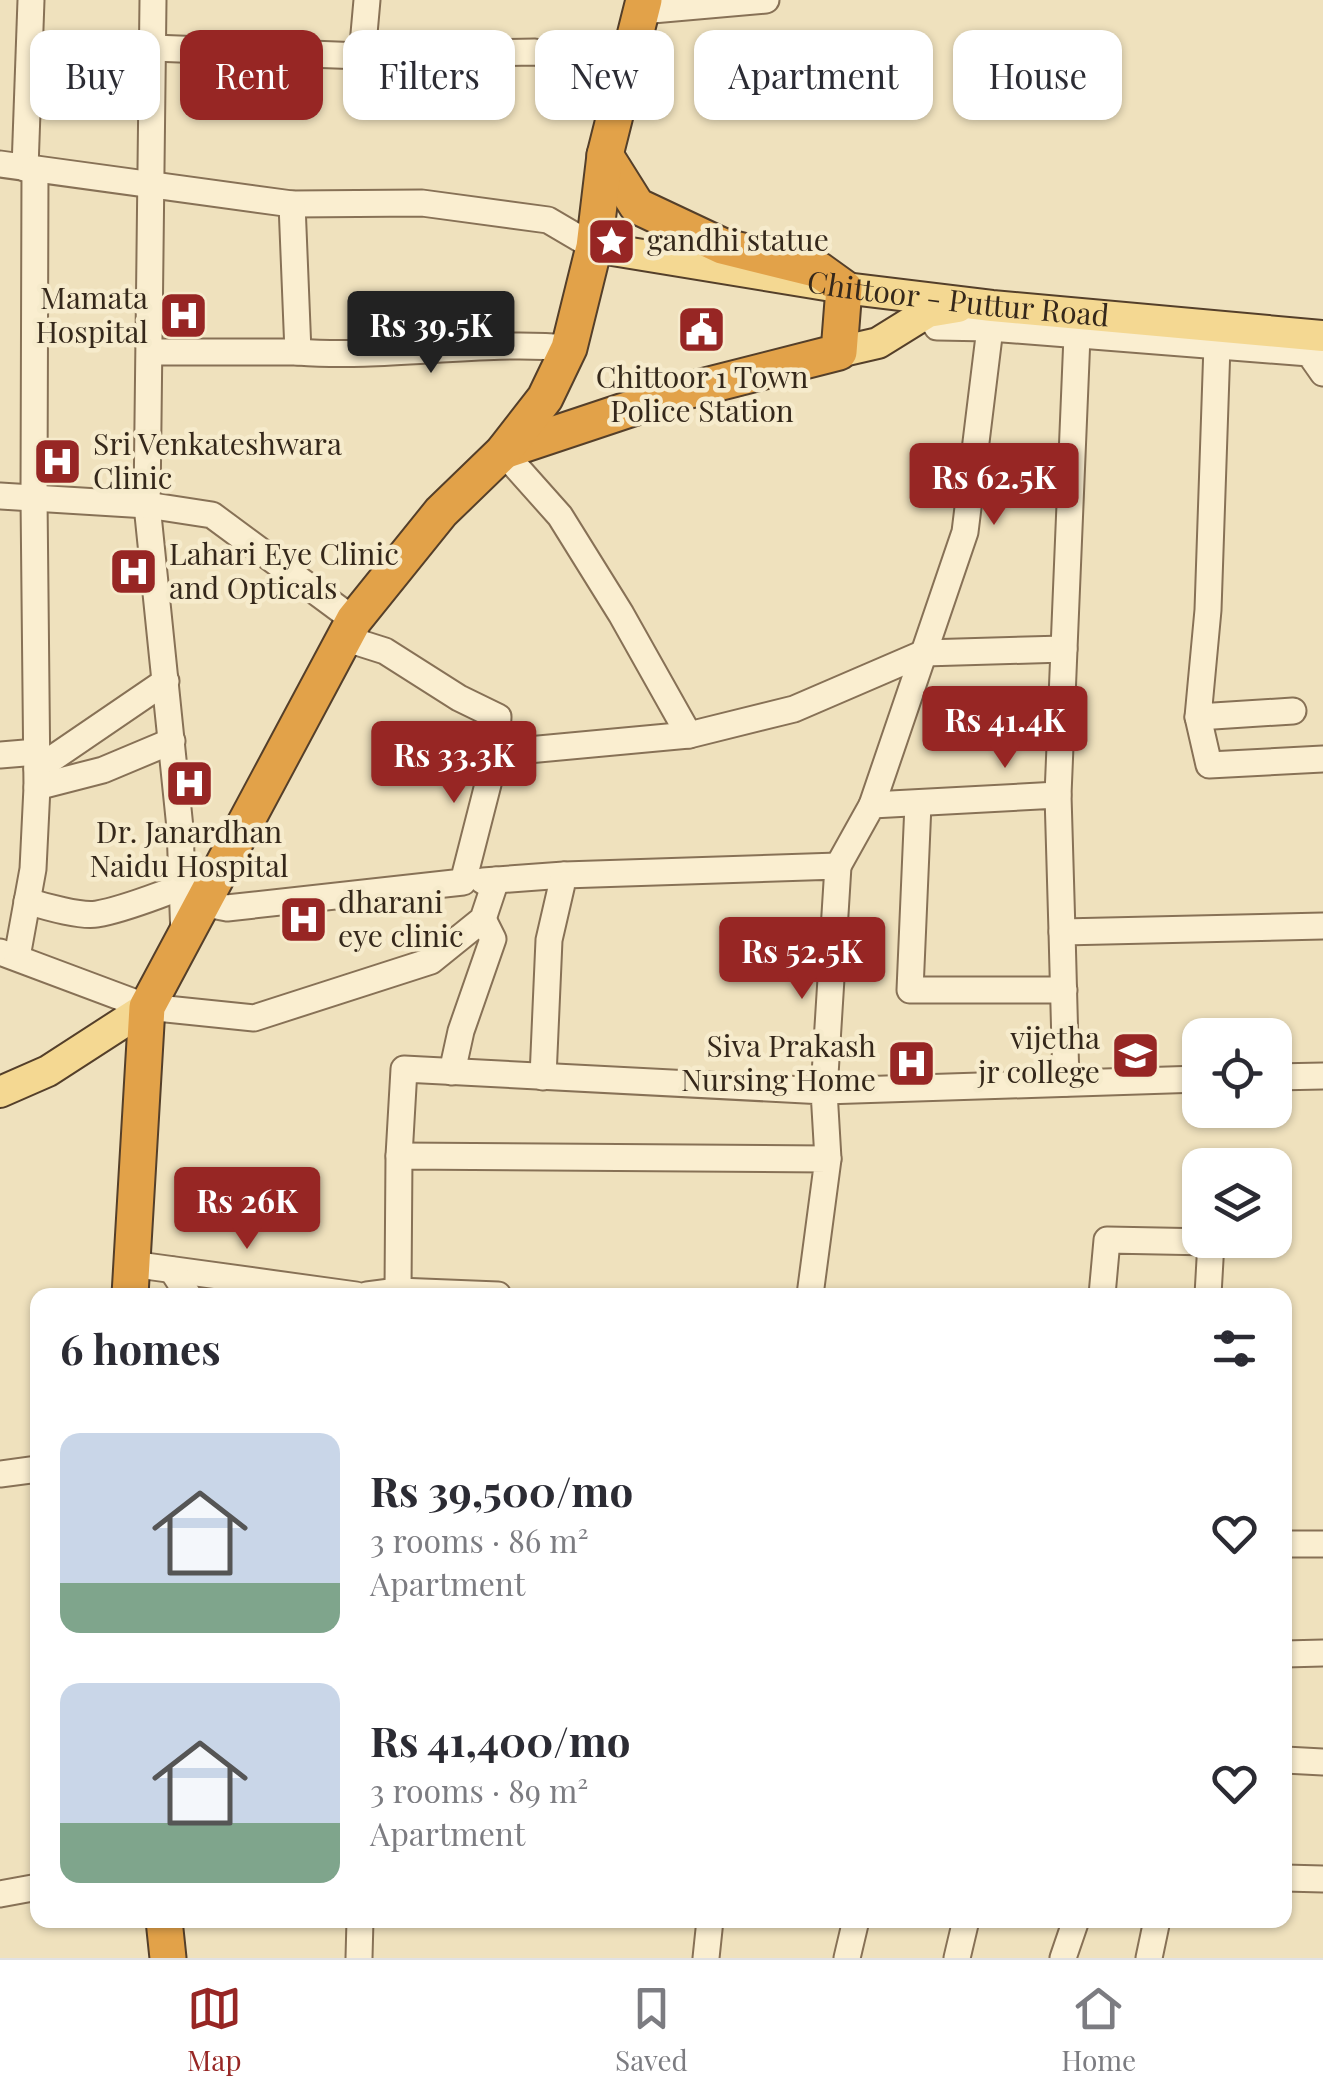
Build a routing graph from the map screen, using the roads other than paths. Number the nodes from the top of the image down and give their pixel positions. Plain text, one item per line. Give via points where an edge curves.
1 (31, 0) edge
2 (153, 0) edge
3 (366, 0) edge
4 (764, 0) edge
5 (642, 6) edge
6 (153, 30) edge
7 (364, 30) edge
8 (160, 48) edge
9 (343, 55) edge
10 (152, 120) edge
11 (614, 120) edge
12 (605, 155) junction
13 (20, 167) edge
14 (152, 185) junction
15 (292, 204) junction
16 (594, 247) junction
17 (844, 288) junction
18 (924, 304) junction
19 (986, 313) junction
20 (1077, 336) junction
21 (1323, 336) edge
22 (1217, 345) junction
23 (570, 348) junction
24 (150, 352) junction
25 (298, 352) junction
26 (839, 352) junction
27 (1323, 372) edge
28 (503, 452) junction
29 (0, 496) edge
30 (34, 498) junction
31 (147, 504) junction
32 (349, 629) junction
33 (1064, 649) junction
34 (924, 654) junction
35 (166, 681) junction
36 (1292, 711) dead end
37 (1198, 717) junction
38 (689, 735) junction
39 (172, 741) junction
40 (496, 753) junction
41 (0, 755) edge
42 (1323, 759) edge
43 (37, 769) junction
44 (1058, 796) junction
45 (918, 804) junction
46 (872, 805) junction
47 (838, 866) junction
48 (564, 874) junction
49 (496, 880) junction
50 (463, 882) junction
51 (192, 895) junction
52 (27, 901) junction
53 (484, 919) junction
54 (1323, 926) edge
55 (1062, 932) junction
56 (8, 955) edge
57 (1064, 990) junction
58 (147, 1007) junction
59 (452, 1072) junction
60 (543, 1076) junction
61 (1323, 1076) edge
62 (1292, 1077) edge
63 (1182, 1079) edge
64 (1066, 1083) junction
65 (824, 1091) junction
66 (0, 1092) edge
67 (399, 1156) junction
68 (828, 1159) junction
69 (172, 1270) junction
70 (130, 1280) edge
71 (184, 1288) edge
72 (304, 1288) edge
73 (398, 1288) edge
74 (811, 1288) edge
75 (1103, 1288) edge
76 (1208, 1288) edge
77 (30, 1470) edge
78 (0, 1474) edge
79 (1292, 1544) edge
80 (1323, 1544) edge
81 (1323, 1653) edge
82 (1292, 1654) edge
83 (1292, 1760) edge
84 (1323, 1762) edge
85 (1292, 1878) edge
86 (1323, 1880) edge
87 (30, 1888) edge
88 (0, 1894) edge
89 (165, 1928) edge
90 (360, 1928) edge
91 (709, 1928) edge
92 (854, 1928) edge
93 (964, 1928) edge
94 (1073, 1928) edge
95 (1155, 1928) edge
96 (168, 1958) edge
97 (359, 1958) edge
98 (706, 1958) edge
99 (847, 1958) edge
100 (956, 1958) edge
101 (1063, 1958) edge
102 (1149, 1958) edge

1 - 13 street
2 - 6 street
3 - 7 street
4 - 5 street
8 - 9 street
10 - 14 street
11 - 12 highway
12 - 16 highway
12 - 17 highway via 637,206 722,246 819,270
13 - 14 street
13 - 30 street
14 - 15 street
14 - 24 street
15 - 16 street via 440,205 548,220
15 - 25 street
16 - 17 main road, Chittoor - Puttur Road
16 - 23 highway
17 - 18 main road, Chittoor - Puttur Road
17 - 26 highway
18 - 19 main road, Chittoor - Puttur Road
18 - 26 main road via 878,343
19 - 20 street
19 - 21 main road, Chittoor - Puttur Road
19 - 34 street via 965,532
20 - 22 street
20 - 33 street
22 - 27 street via 1308,353
22 - 37 street
23 - 25 street
23 - 28 highway via 545,398
24 - 25 street
24 - 31 street
26 - 28 highway via 678,393
28 - 32 highway via 441,512
28 - 38 street via 560,516
29 - 30 street
30 - 31 street
30 - 43 street
31 - 32 street via 212,515
31 - 35 street
32 - 40 street via 498,718
32 - 51 highway
33 - 34 street
33 - 44 street
34 - 38 street via 794,709
34 - 46 street
35 - 39 street
35 - 43 street
36 - 37 street
37 - 42 street via 1209,765
38 - 40 street
39 - 43 street via 103,770
39 - 51 street
40 - 50 street
41 - 43 street
43 - 52 street
44 - 45 street
44 - 55 street
45 - 46 street
45 - 57 street via 910,990
46 - 47 street
47 - 48 street
47 - 65 street
48 - 49 street
48 - 60 street via 550,940
49 - 50 street
49 - 53 street
50 - 51 street via 227,908
51 - 52 street via 93,916
51 - 58 highway via 184,936
52 - 56 street
53 - 58 street via 432,961 254,1018
53 - 59 street via 493,938
54 - 55 street
55 - 57 street
56 - 58 street
57 - 64 street
58 - 66 main road
58 - 70 highway
59 - 60 street
59 - 67 street via 404,1070
60 - 65 street
61 - 62 street
63 - 64 street
64 - 65 street
65 - 68 street
67 - 68 street
67 - 73 street
68 - 74 street
69 - 70 street
69 - 71 street
69 - 72 street
75 - 76 street via 1107,1240 1211,1242
77 - 78 street
79 - 80 street
81 - 82 street
83 - 84 street
85 - 86 street
87 - 88 street
89 - 96 highway
90 - 97 street
91 - 98 street
92 - 99 street
93 - 100 street
94 - 101 street
95 - 102 street

